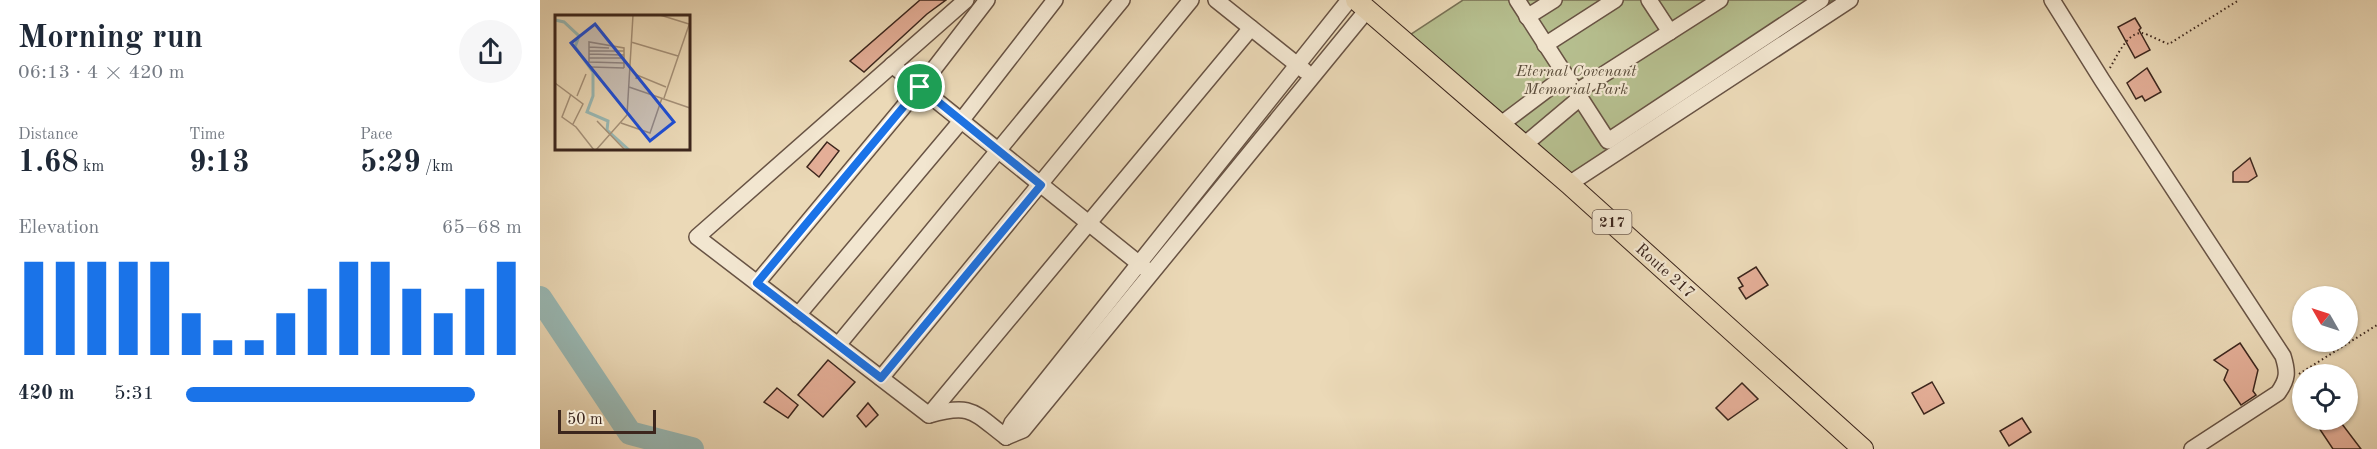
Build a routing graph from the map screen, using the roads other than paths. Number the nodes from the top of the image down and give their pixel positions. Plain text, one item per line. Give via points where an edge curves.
1 (966, 0) edge
2 (987, 0) edge
3 (1055, 0) edge
4 (1122, 0) edge
5 (1191, 0) edge
6 (1216, 0) edge
7 (1349, 0) edge
8 (1517, 0) edge
9 (1554, 0) edge
10 (1615, 0) edge
11 (1649, 0) edge
12 (1720, 0) edge
13 (1821, 0) edge
14 (1850, 0) edge
15 (2052, 0) edge
16 (1362, 5) edge
17 (1527, 17) junction
18 (1251, 28) junction
19 (1670, 32) junction
20 (1545, 45) junction
21 (892, 65) junction
22 (1298, 66) junction
23 (1565, 76) junction
24 (1313, 78) junction
25 (920, 87) junction
26 (1578, 95) junction
27 (961, 121) junction
28 (1500, 125) junction
29 (1524, 145) junction
30 (999, 151) junction
31 (1569, 184) junction
32 (1041, 185) junction
33 (1088, 223) junction
34 (1140, 264) junction
35 (1152, 275) junction
36 (757, 283) junction
37 (798, 315) junction
38 (838, 345) junction
39 (881, 378) junction
40 (929, 414) junction
41 (1006, 437) junction
42 (1863, 449) edge
43 (2193, 449) edge

1 - 21 street
2 - 25 street
3 - 27 street
4 - 30 street
5 - 32 street
6 - 18 street
7 - 22 street
8 - 17 street
9 - 17 street
10 - 20 street
11 - 19 street
12 - 19 street
13 - 26 street via 1608,141
14 - 31 street
15 - 43 street via 2283,356 2288,372 2278,393
16 - 24 street
16 - 28 main road, Route 217 / 217
17 - 20 street
18 - 22 street
18 - 33 street
19 - 26 street
20 - 23 street
21 - 25 street
21 - 36 street via 697,237
22 - 24 street
22 - 34 street
23 - 26 street
23 - 28 street
24 - 35 street
25 - 27 street
25 - 36 street
26 - 29 street
27 - 30 street
27 - 37 street
28 - 29 main road, Route 217 / 217
29 - 31 main road, Route 217 / 217
30 - 32 street
30 - 38 street
31 - 42 main road, Route 217 / 217
32 - 33 street
32 - 39 street
33 - 34 street
33 - 40 street
34 - 35 street
34 - 41 street via 1012,423
35 - 41 street via 1023,430
36 - 37 street
37 - 38 street
38 - 39 street
39 - 40 street
40 - 41 street via 964,408

